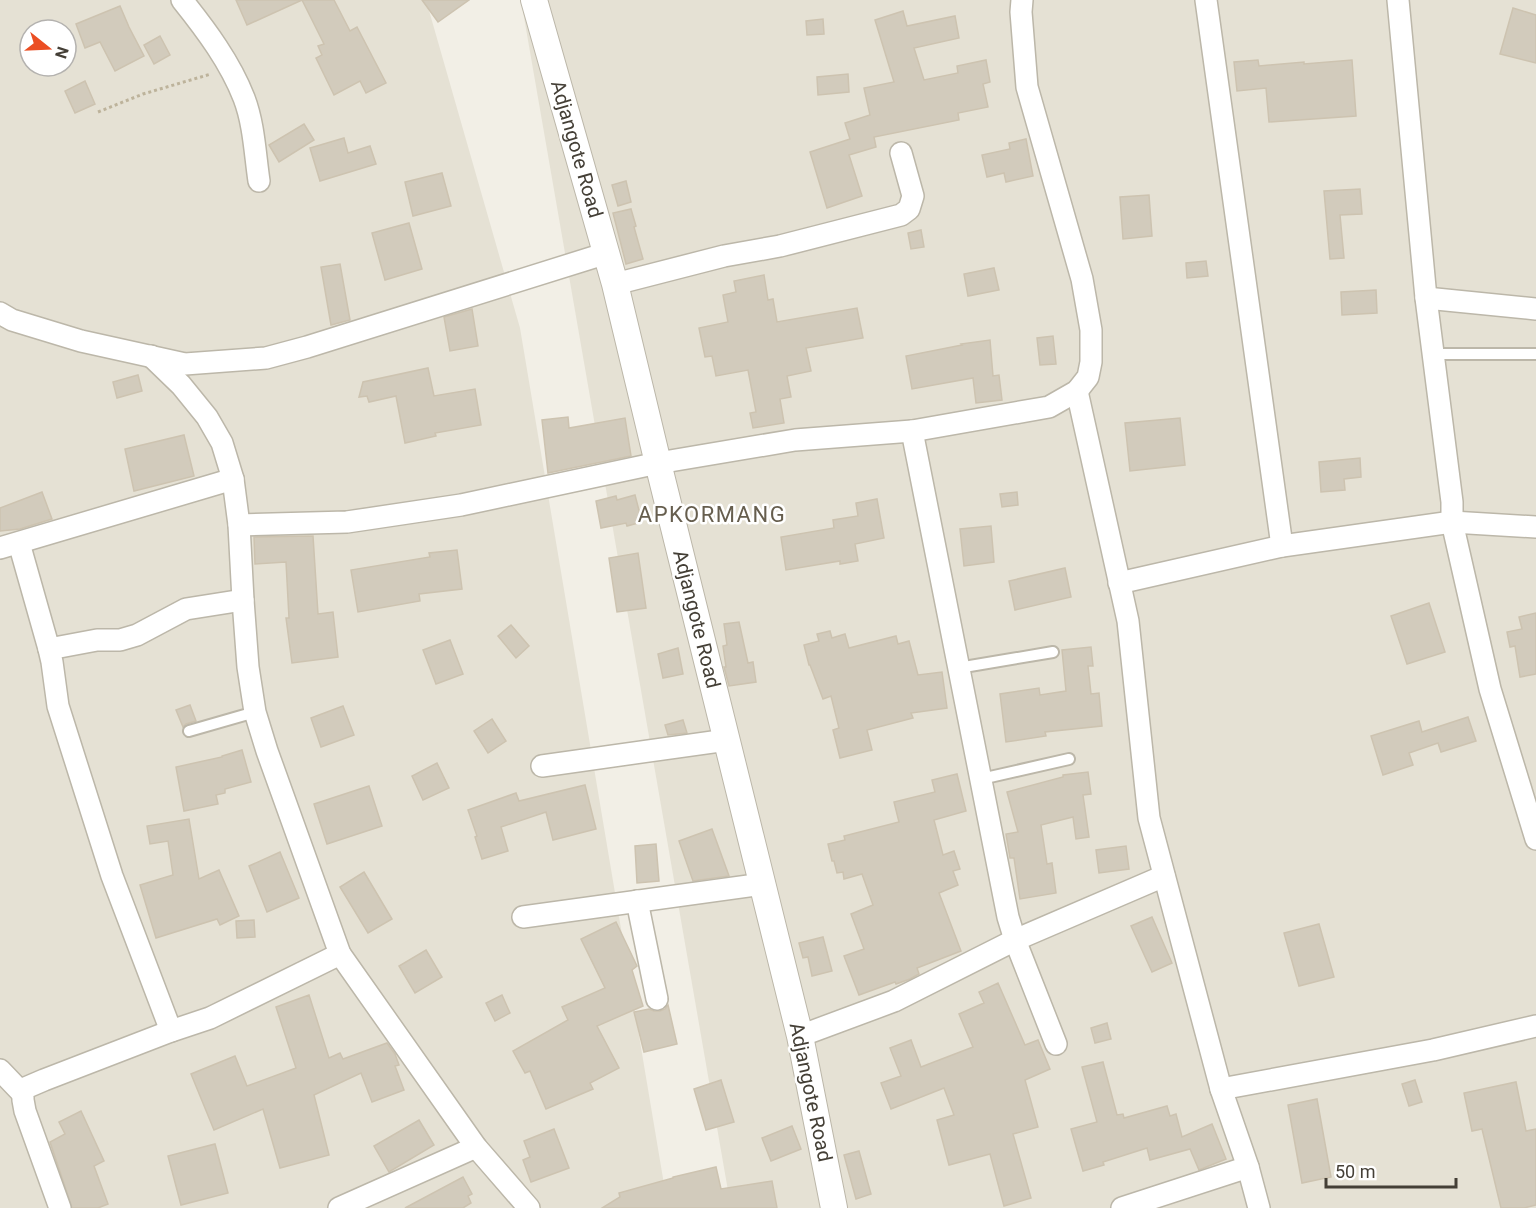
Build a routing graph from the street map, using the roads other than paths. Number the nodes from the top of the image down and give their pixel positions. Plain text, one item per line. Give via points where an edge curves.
1 (182, 0) edge
2 (534, 0) edge
3 (1022, 0) edge
4 (1206, 0) edge
5 (1398, 0) edge
6 (901, 153) dead end
7 (259, 181) dead end
8 (607, 253) junction
9 (615, 284) junction
10 (1426, 298) junction
11 (1536, 309) edge
12 (0, 313) edge
13 (1433, 354) junction
14 (1536, 354) edge
15 (151, 357) junction
16 (1077, 390) junction
17 (912, 431) junction
18 (658, 463) junction
19 (233, 478) junction
20 (1452, 522) junction
21 (239, 525) junction
22 (1536, 527) edge
23 (10, 546) edge
24 (1282, 546) junction
25 (1119, 583) junction
26 (243, 600) junction
27 (49, 649) junction
28 (1053, 652) dead end
29 (958, 668) junction
30 (255, 712) junction
31 (189, 730) dead end
32 (727, 740) junction
33 (1069, 759) dead end
34 (542, 766) dead end
35 (981, 779) junction
36 (1536, 839) edge
37 (1164, 876) junction
38 (762, 884) junction
39 (637, 902) junction
40 (523, 917) dead end
41 (1015, 940) junction
42 (340, 954) junction
43 (657, 999) dead end
44 (1536, 1026) edge
45 (171, 1031) junction
46 (800, 1036) junction
47 (1056, 1044) dead end
48 (0, 1070) edge
49 (1221, 1089) junction
50 (22, 1093) junction
51 (476, 1147) junction
52 (1248, 1167) junction
53 (60, 1208) edge
54 (339, 1208) edge
55 (529, 1208) edge
56 (834, 1208) edge
57 (1122, 1208) edge
58 (1260, 1208) edge

1 - 7 street via 208,33 245,98
2 - 8 street, Adjangote Road
3 - 16 street via 1027,87 1082,279 1090,330 1088,377
4 - 24 street
5 - 10 street
6 - 9 street via 913,196 909,209 902,215
8 - 9 street, Adjangote Road
8 - 15 street via 266,358 185,364
9 - 18 street, Adjangote Road
10 - 11 street
10 - 13 street
12 - 15 street via 81,341
13 - 14 lane
13 - 20 street
15 - 19 street via 207,417 222,443
16 - 17 street via 1049,407
16 - 25 street
17 - 18 street via 795,440
17 - 29 street
18 - 21 street via 461,505 347,522
18 - 32 street, Adjangote Road
19 - 21 street
19 - 23 street
20 - 22 street
20 - 24 street
20 - 36 street via 1490,689
21 - 26 street
23 - 27 street
24 - 25 street
25 - 37 street via 1128,621 1149,818
26 - 27 street via 186,609 137,636
26 - 30 street
27 - 45 street via 58,706 112,876
28 - 29 lane
29 - 35 street
30 - 31 lane
30 - 42 street
32 - 34 street
32 - 38 street, Adjangote Road
33 - 35 lane
35 - 41 street
37 - 41 street
37 - 49 street
38 - 39 street
38 - 46 street, Adjangote Road
39 - 40 street
39 - 43 street
41 - 46 street via 894,1001
41 - 47 street
42 - 45 street via 210,1018
42 - 51 street
44 - 49 street via 1433,1050
45 - 50 street via 44,1080
46 - 56 street, Adjangote Road
48 - 50 street
49 - 52 street
50 - 53 street
51 - 54 street
51 - 55 street
52 - 57 street
52 - 58 street

